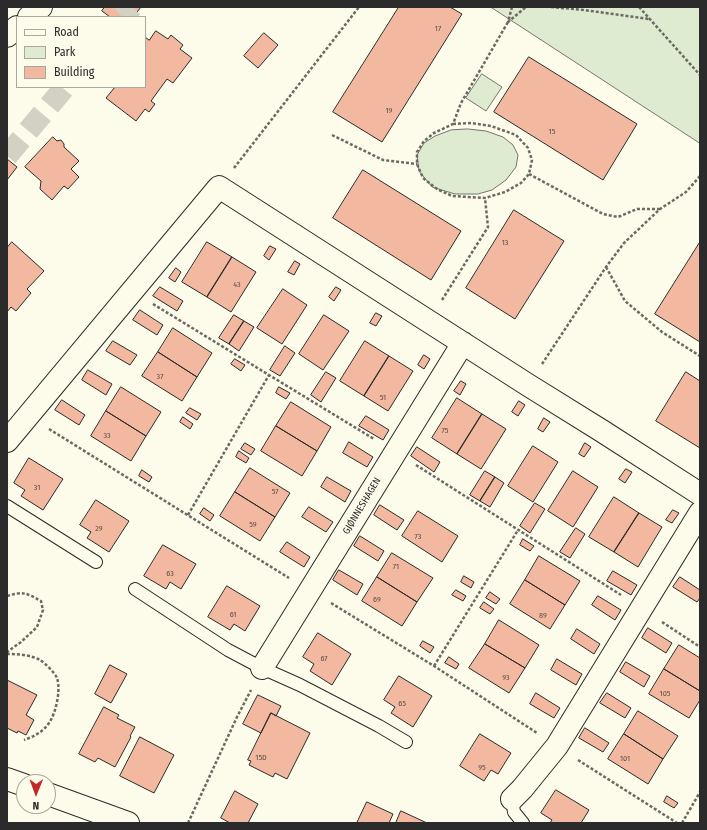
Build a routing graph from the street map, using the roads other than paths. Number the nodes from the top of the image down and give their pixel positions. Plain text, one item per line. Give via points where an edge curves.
1 (41, 7) edge
2 (30, 16) edge
3 (16, 28) edge
4 (7, 36) edge
5 (462, 342) junction
6 (7, 441) edge
7 (700, 494) edge
8 (7, 506) edge
9 (700, 513) edge
10 (96, 562) dead end
11 (135, 589) dead end
12 (262, 668) junction
13 (406, 742) dead end
14 (56, 797) edge
15 (512, 799) joint
16 (128, 823) edge
17 (523, 823) edge

1 - 2 street
3 - 4 street
5 - 6 street via 219,188
5 - 7 street
5 - 12 street, GJØNNESHAGEN
8 - 10 lane
9 - 15 street via 557,746
11 - 12 lane via 228,650
12 - 13 lane via 300,685
14 - 16 street
15 - 17 lane via 514,812

